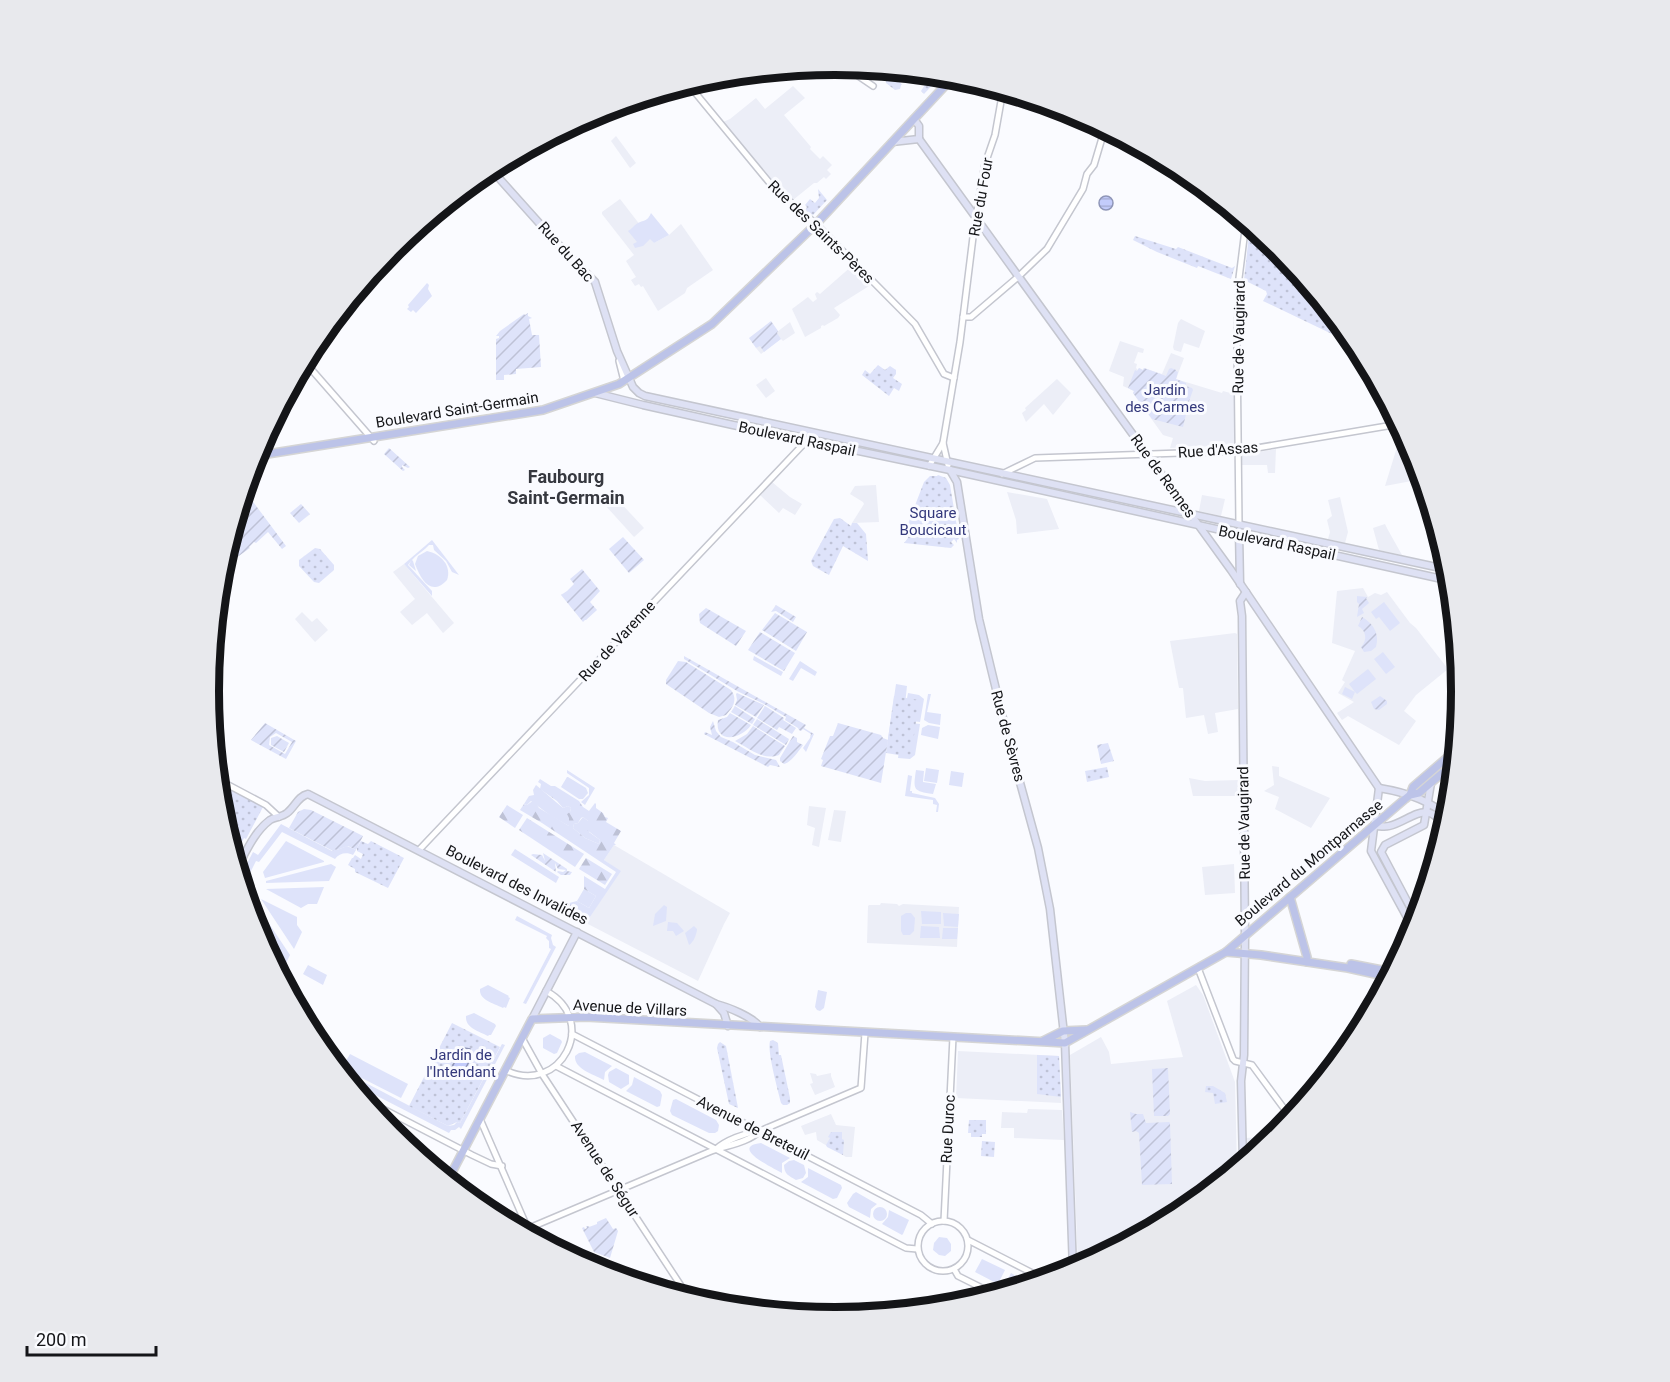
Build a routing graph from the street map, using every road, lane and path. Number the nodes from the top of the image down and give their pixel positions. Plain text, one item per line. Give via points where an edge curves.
1 (858, 76) edge
2 (945, 85) edge
3 (873, 86) dead end
4 (694, 92) edge
5 (1002, 98) edge
6 (914, 119) junction
7 (1102, 137) edge
8 (919, 139) junction
9 (892, 142) junction
10 (497, 176) edge
11 (976, 218) junction
12 (816, 224) junction
13 (1245, 231) edge
14 (1018, 277) junction
15 (963, 320) junction
16 (311, 369) edge
17 (954, 378) junction
18 (626, 379) junction
19 (595, 393) junction
20 (1390, 426) edge
21 (814, 433) junction
22 (373, 439) junction
23 (807, 441) junction
24 (943, 443) junction
25 (1239, 451) junction
26 (266, 454) edge
27 (1147, 454) junction
28 (934, 459) junction
29 (946, 462) junction
30 (930, 466) junction
31 (950, 470) junction
32 (1000, 478) junction
33 (1191, 514) junction
34 (1239, 525) junction
35 (1200, 526) junction
36 (1239, 535) junction
37 (1240, 561) junction
38 (1438, 567) edge
39 (1231, 570) junction
40 (1440, 579) edge
41 (1240, 584) junction
42 (1246, 592) junction
43 (1447, 757) edge
44 (1446, 770) edge
45 (1431, 783) junction
46 (226, 784) edge
47 (1379, 788) junction
48 (1410, 795) junction
49 (1427, 803) junction
50 (1439, 810) edge
51 (1426, 813) junction
52 (279, 817) junction
53 (1437, 819) edge
54 (1374, 826) junction
55 (419, 850) junction
56 (243, 857) edge
57 (1290, 897) junction
58 (1411, 908) edge
59 (1407, 918) edge
60 (577, 932) junction
61 (1245, 936) junction
62 (1226, 952) junction
63 (1245, 953) junction
64 (1307, 960) junction
65 (1198, 968) junction
66 (1383, 970) edge
67 (1381, 975) edge
68 (546, 991) junction
69 (716, 1004) junction
70 (570, 1018) junction
71 (532, 1019) junction
72 (728, 1026) junction
73 (760, 1027) junction
74 (1086, 1030) junction
75 (1064, 1031) junction
76 (865, 1033) junction
77 (572, 1034) junction
78 (953, 1037) junction
79 (522, 1038) junction
80 (1043, 1041) junction
81 (1065, 1043) junction
82 (1243, 1062) junction
83 (556, 1066) junction
84 (505, 1071) junction
85 (542, 1074) junction
86 (382, 1108) edge
87 (1286, 1111) edge
88 (480, 1119) junction
89 (760, 1131) junction
90 (716, 1149) junction
91 (464, 1150) junction
92 (1243, 1152) edge
93 (502, 1166) junction
94 (452, 1173) edge
95 (619, 1190) junction
96 (522, 1221) edge
97 (944, 1221) junction
98 (932, 1224) junction
99 (531, 1226) edge
100 (968, 1240) junction
101 (917, 1249) junction
102 (1073, 1259) edge
103 (954, 1269) junction
104 (1034, 1274) edge
105 (682, 1287) edge
106 (983, 1289) edge

1 - 3 street
2 - 6 main road
4 - 12 street, Rue des Saints-Pères via 773,187
5 - 11 street, Rue du Four
6 - 8 main road via 919,126
6 - 9 main road, Boulevard Saint-Germain
7 - 14 street via 1083,189 1044,253
8 - 9 main road
8 - 11 main road, Rue de Rennes
9 - 12 main road, Boulevard Saint-Germain
10 - 18 main road, Rue du Bac via 594,282
11 - 14 main road, Rue de Rennes
11 - 15 street, Rue du Four
12 - 17 street, Rue des Saints-Pères via 915,324 944,374
12 - 18 main road, Boulevard Saint-Germain via 712,324
13 - 25 street, Rue de Vaugirard via 1238,305
14 - 15 street
14 - 27 main road, Rue de Rennes
15 - 17 street, Rue de Sèvres
16 - 22 street
17 - 24 street, Rue de Sèvres
18 - 19 main road, Boulevard Saint-Germain
18 - 21 main road, Boulevard Raspail via 645,396
19 - 22 main road, Boulevard Saint-Germain via 543,410
19 - 23 main road, Boulevard Raspail
20 - 25 street, Rue d'Assas
21 - 23 street, Rue de Varenne
21 - 28 main road, Boulevard Raspail
22 - 26 main road, Boulevard Saint-Germain
23 - 30 main road, Boulevard Raspail
23 - 55 street, Rue de Varenne
24 - 28 street, Rue de Sèvres
24 - 29 street, Rue de Sèvres
25 - 27 street, Rue d'Assas
25 - 34 street, Rue de Vaugirard
27 - 32 street, Rue d'Assas via 1035,458
27 - 33 main road, Rue de Rennes
28 - 29 main road, Boulevard Raspail
28 - 30 street, Rue de Sèvres
29 - 31 street, Rue de Sèvres
29 - 32 main road, Boulevard Raspail
30 - 31 main road, Boulevard Raspail
31 - 32 main road, Boulevard Raspail
31 - 75 main road, Rue de Sèvres via 957,482 990,668 1046,883
32 - 33 main road, Boulevard Raspail
32 - 35 main road, Boulevard Raspail
33 - 34 main road, Boulevard Raspail
33 - 35 main road, Rue de Rennes
34 - 36 main road, Rue de Vaugirard
34 - 38 main road, Boulevard Raspail
35 - 36 main road, Boulevard Raspail
35 - 39 main road, Rue de Rennes
36 - 37 main road, Rue de Vaugirard
36 - 40 main road, Boulevard Raspail
37 - 39 main road
37 - 41 main road, Rue de Vaugirard
39 - 41 main road, Rue de Rennes
41 - 42 main road, Rue de Rennes
42 - 47 main road, Rue de Rennes
42 - 61 main road, Rue de Vaugirard via 1240,601
43 - 48 main road, Boulevard du Montparnasse via 1413,787
44 - 45 main road, Boulevard du Montparnasse
45 - 48 main road, Boulevard du Montparnasse
45 - 49 main road
46 - 52 street via 266,805
47 - 48 main road
47 - 54 main road
48 - 49 main road
48 - 54 main road, Boulevard du Montparnasse
49 - 50 main road
49 - 51 main road
51 - 53 main road
51 - 54 main road via 1414,814 1391,826
51 - 58 main road via 1424,825 1385,845 1381,852
52 - 55 main road, Boulevard des Invalides via 304,795 311,795
52 - 56 main road via 268,821
54 - 57 main road, Boulevard du Montparnasse
54 - 59 main road via 1371,851
55 - 60 main road, Boulevard des Invalides
57 - 61 main road, Boulevard du Montparnasse
57 - 64 main road
60 - 68 main road
60 - 69 main road, Boulevard des Invalides
61 - 62 main road, Boulevard du Montparnasse
61 - 63 main road, Rue de Vaugirard
62 - 63 main road
62 - 65 main road, Boulevard du Montparnasse
63 - 64 main road
63 - 82 main road, Rue de Vaugirard
64 - 66 main road
64 - 67 main road
65 - 74 main road, Boulevard du Montparnasse
65 - 82 street via 1232,1058
68 - 70 street via 560,1000
68 - 71 main road
69 - 72 main road
69 - 73 main road, Boulevard des Invalides
70 - 71 main road, Avenue de Villars
70 - 72 main road, Avenue de Villars
70 - 77 street
71 - 79 main road
72 - 73 main road, Boulevard des Invalides
73 - 76 main road, Boulevard des Invalides
74 - 75 main road, Boulevard du Montparnasse
74 - 81 main road, Boulevard du Montparnasse
75 - 80 main road, Boulevard des Invalides
75 - 81 main road, Rue de Sèvres
76 - 78 main road, Boulevard des Invalides
76 - 89 street via 861,1088
77 - 83 street via 567,1052
77 - 89 street, Avenue de Breteuil
78 - 80 main road, Boulevard des Invalides
78 - 97 street, Rue Duroc
79 - 84 main road
79 - 85 street, Avenue de Ségur
80 - 81 main road, Boulevard des Invalides
81 - 102 main road
82 - 87 street via 1254,1066
82 - 92 main road, Rue de Vaugirard
83 - 85 street
83 - 90 street
84 - 85 street via 524,1076
84 - 88 main road
85 - 95 street, Avenue de Ségur
86 - 91 street
88 - 91 main road
88 - 93 street
89 - 90 street
89 - 98 street, Avenue de Breteuil
90 - 95 street
90 - 101 street via 906,1248
91 - 93 street
91 - 94 main road
93 - 96 street
95 - 99 street
95 - 105 street, Avenue de Ségur
97 - 98 street
97 - 100 street via 960,1228
98 - 101 street via 921,1233
100 - 103 street via 966,1256
100 - 104 street
101 - 103 street via 922,1261 933,1270
103 - 106 street via 958,1276

